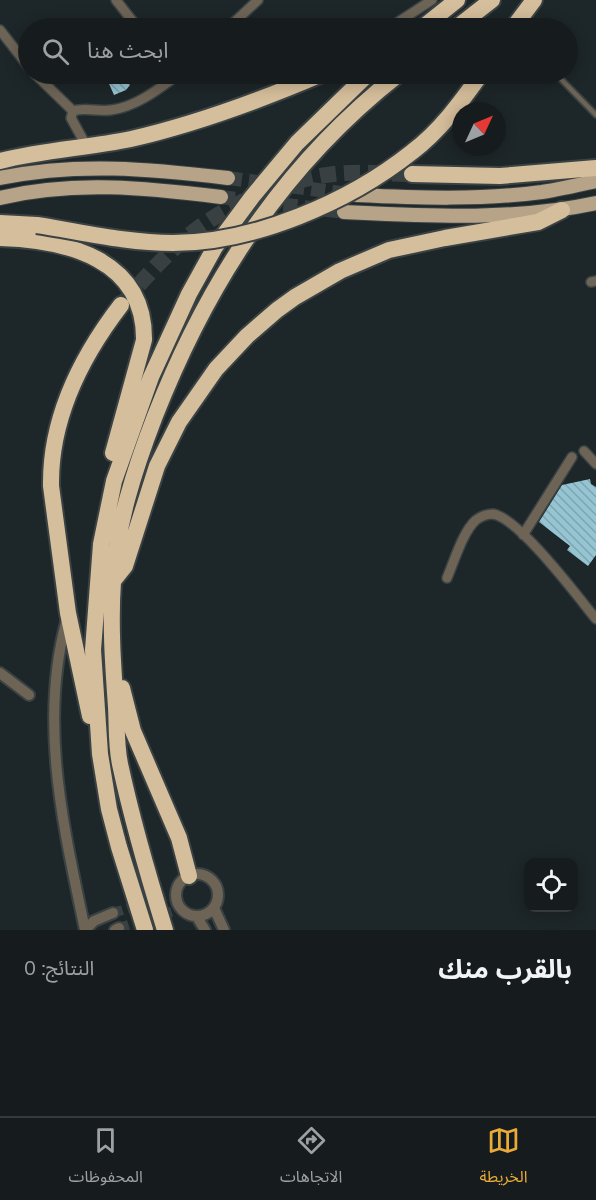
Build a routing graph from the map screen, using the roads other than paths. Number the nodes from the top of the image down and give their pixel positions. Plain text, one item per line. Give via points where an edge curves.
1 (116, 0) edge
2 (457, 0) edge
3 (492, 0) edge
4 (534, 0) edge
5 (252, 2) edge
6 (437, 7) edge
7 (130, 18) edge
8 (237, 18) edge
9 (412, 18) edge
10 (423, 18) edge
11 (469, 18) edge
12 (520, 18) edge
13 (0, 30) edge
14 (18, 53) edge
15 (45, 84) edge
16 (163, 84) edge
17 (297, 84) edge
18 (358, 84) edge
19 (388, 84) edge
20 (474, 84) edge
21 (566, 84) edge
22 (292, 86) joint
23 (73, 111) junction
24 (596, 115) edge
25 (87, 147) junction
26 (0, 161) edge
27 (596, 168) edge
28 (412, 174) tunnel mouth
29 (0, 178) edge
30 (228, 178) tunnel mouth
31 (596, 181) edge
32 (357, 195) tunnel mouth
33 (221, 196) tunnel mouth
34 (0, 198) edge
35 (596, 203) edge
36 (562, 210) junction
37 (344, 212) tunnel mouth
38 (0, 223) edge
39 (0, 238) edge
40 (121, 306) tunnel mouth
41 (584, 451) dead end
42 (572, 457) dead end
43 (596, 464) edge
44 (114, 481) junction
45 (523, 535) junction
46 (447, 578) dead end
47 (113, 581) junction
48 (68, 614) junction
49 (596, 619) edge
50 (112, 647) junction
51 (0, 673) edge
52 (29, 695) dead end
53 (100, 754) junction
54 (189, 876) junction
55 (214, 908) junction
56 (113, 913) tunnel mouth
57 (196, 917) junction
58 (85, 930) edge
59 (145, 930) edge
60 (165, 930) edge
61 (205, 930) edge
62 (224, 930) edge

1 - 7 street
2 - 6 highway
3 - 11 highway
4 - 12 highway
5 - 8 street
6 - 9 street
6 - 10 highway
13 - 14 street
15 - 23 street
16 - 23 street via 126,106
17 - 22 highway
18 - 44 highway via 297,142 215,247 151,377
19 - 47 highway via 337,129 276,196 206,304 141,452 121,525
20 - 38 highway, bridge via 439,127 387,171 317,209 267,228 176,243
21 - 24 lane
22 - 25 highway via 177,127
23 - 25 street via 71,118
25 - 26 highway
27 - 28 highway via 500,176
29 - 30 main road via 110,167
31 - 32 main road via 542,192 492,196
33 - 34 main road via 99,187 43,190
35 - 36 main road
36 - 37 main road via 437,216
36 - 47 highway via 538,222 389,250 340,271 277,310 221,363 179,422 157,466 125,566
39 - 44 highway via 50,244 92,256 119,273 135,296 144,340 114,443
40 - 48 highway via 76,378 53,450 51,486
41 - 43 street
42 - 45 street
44 - 53 highway via 101,544 93,650
45 - 46 street via 498,516 482,517 468,530
45 - 49 street via 556,568
47 - 50 highway
48 - 53 highway
48 - 58 street via 58,658 54,723 63,823
50 - 54 highway via 133,731 179,838
50 - 60 highway via 120,763 135,831
51 - 52 street
53 - 59 highway via 111,819
54 - 55 street via 203,875 214,882 219,895
54 - 57 street via 173,892 177,910
55 - 57 street
55 - 62 street
56 - 58 street
57 - 61 street

